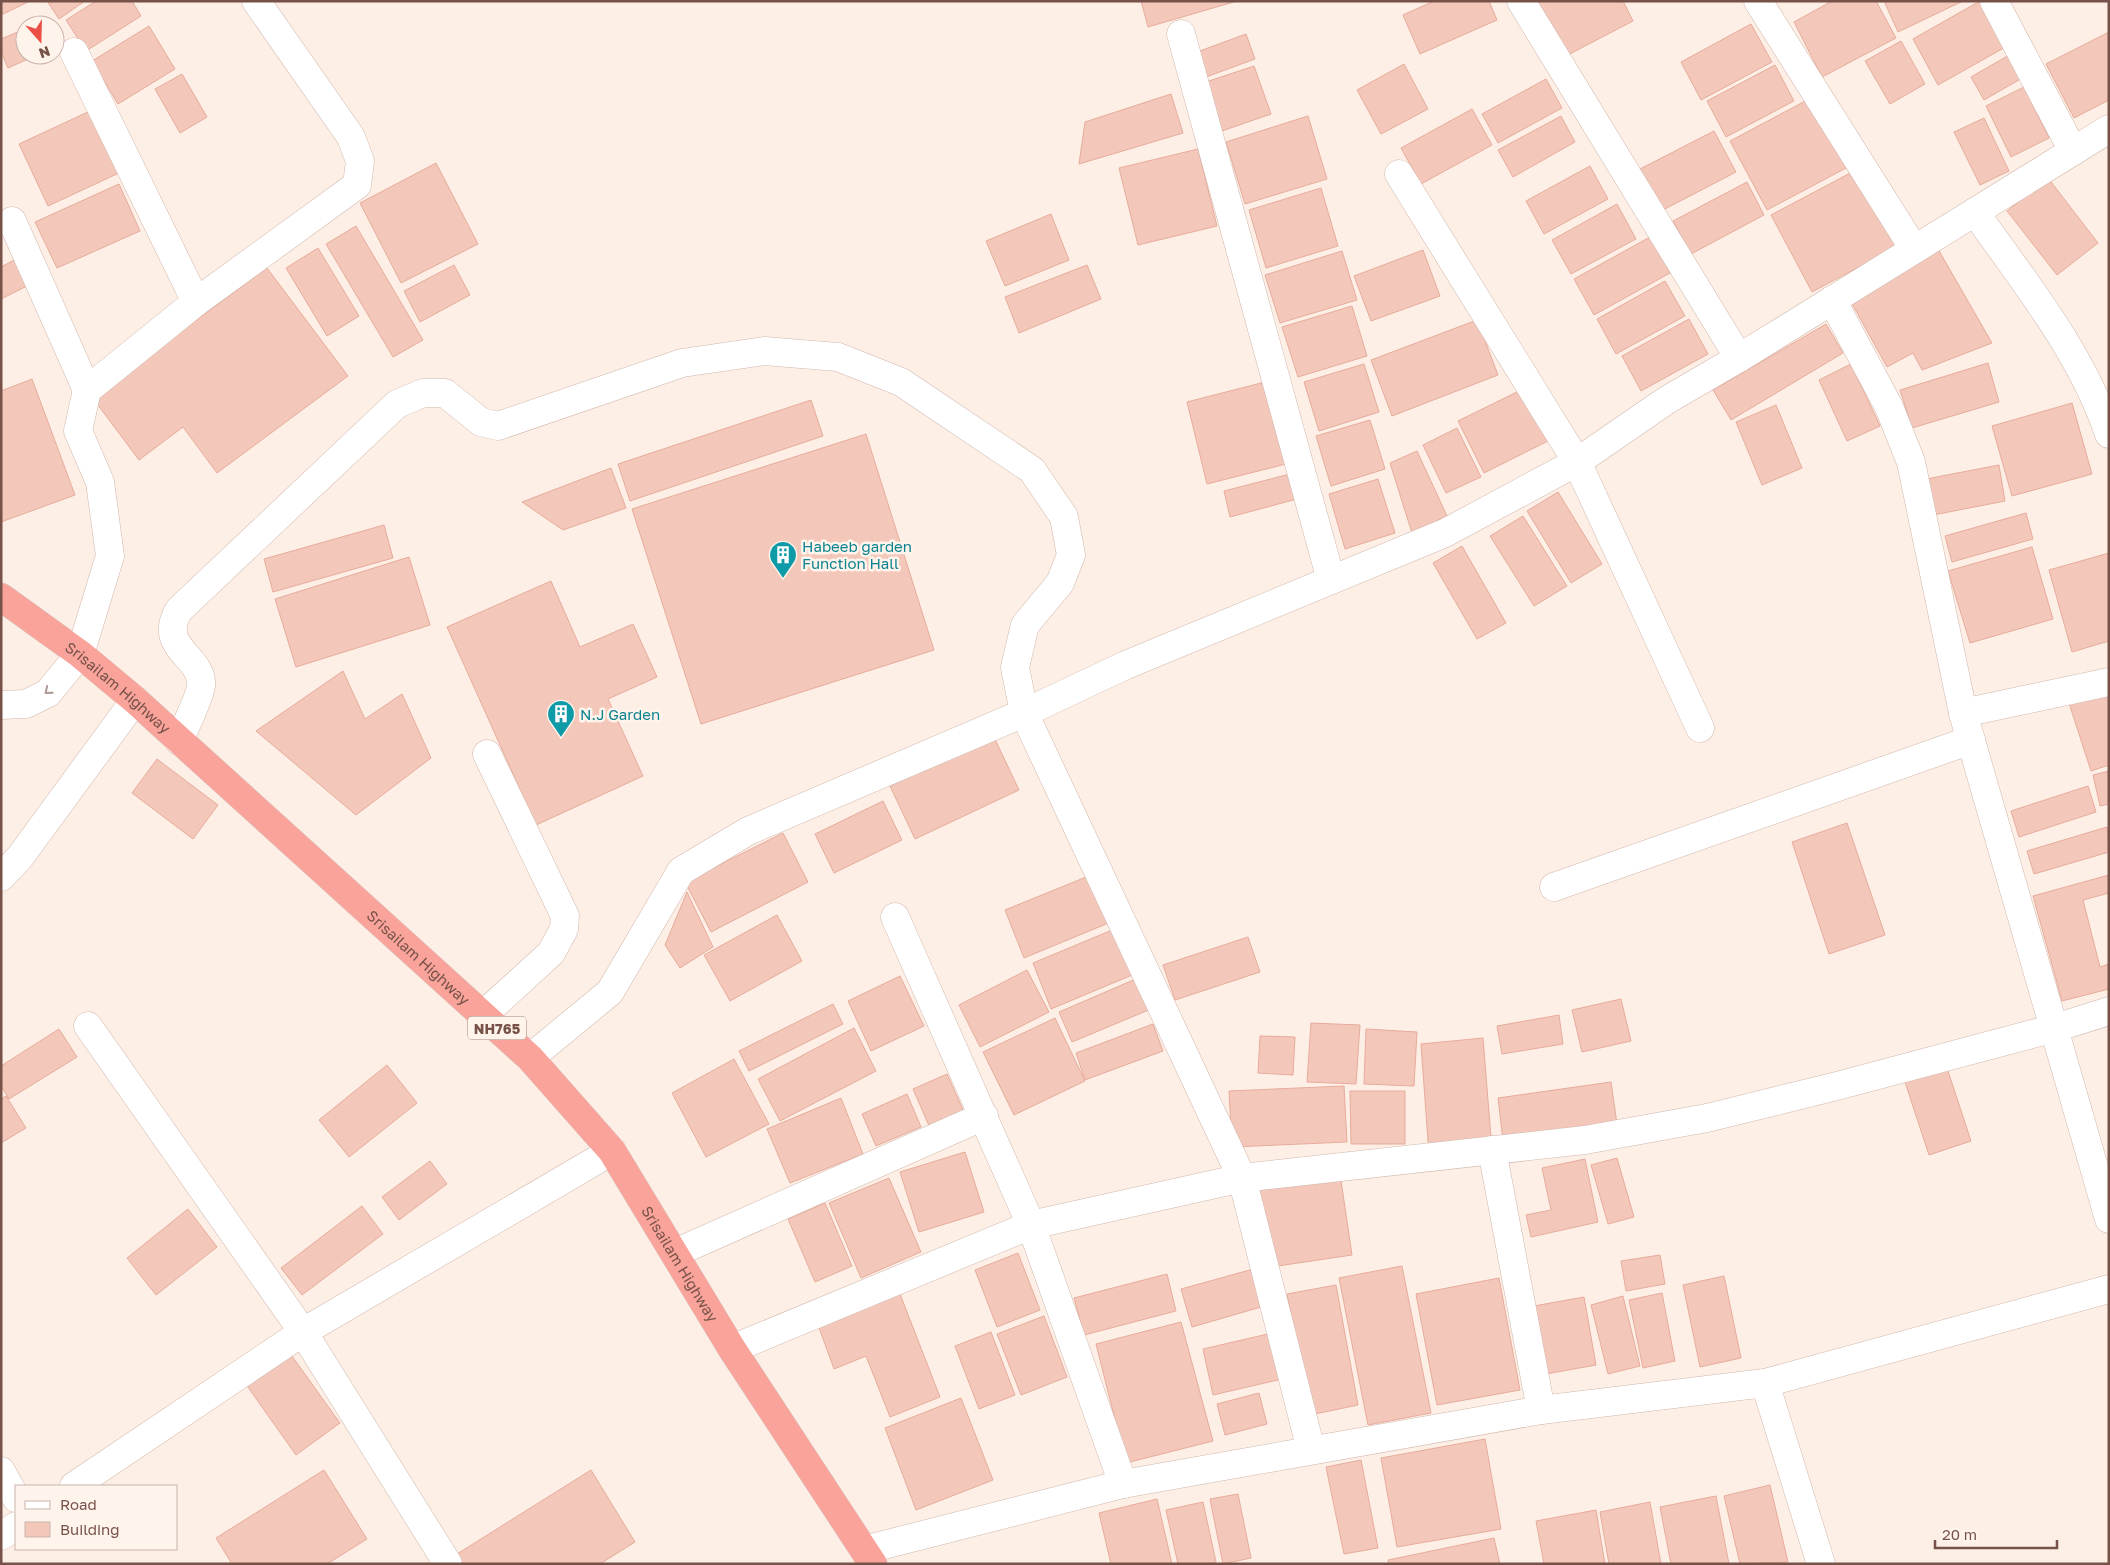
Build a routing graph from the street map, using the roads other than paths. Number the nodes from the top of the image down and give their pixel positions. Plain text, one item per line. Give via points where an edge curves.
1 (256, 1) edge
2 (1521, 1) edge
3 (1758, 1) edge
4 (1994, 1) edge
5 (1181, 34) dead end
6 (74, 52) dead end
7 (2109, 129) edge
8 (2073, 151) junction
9 (1399, 174) dead end
10 (1974, 212) junction
11 (12, 222) dead end
12 (1914, 249) junction
13 (1832, 300) junction
14 (196, 302) junction
15 (1739, 358) junction
16 (87, 390) junction
17 (2109, 434) edge
18 (1578, 462) junction
19 (1330, 580) junction
20 (1, 597) edge
21 (80, 654) junction
22 (2109, 682) edge
23 (135, 700) junction
24 (1, 705) edge
25 (1024, 713) junction
26 (1963, 713) junction
27 (1700, 728) dead end
28 (1971, 740) junction
29 (179, 741) junction
30 (487, 754) dead end
31 (1, 877) edge
32 (1554, 886) dead end
33 (895, 917) dead end
34 (2109, 1012) edge
35 (483, 1014) junction
36 (88, 1026) dead end
37 (2055, 1028) junction
38 (530, 1058) junction
39 (984, 1116) junction
40 (1492, 1150) junction
41 (612, 1151) junction
42 (1242, 1178) junction
43 (2109, 1219) edge
44 (1030, 1225) junction
45 (675, 1253) junction
46 (2109, 1289) edge
47 (303, 1332) junction
48 (732, 1350) junction
49 (1765, 1383) junction
50 (1541, 1410) junction
51 (1311, 1450) junction
52 (1, 1471) edge
53 (1123, 1484) junction
54 (75, 1485) edge
55 (15, 1496) edge
56 (15, 1527) edge
57 (1, 1536) edge
58 (868, 1557) edge
59 (448, 1564) edge
60 (1820, 1564) edge

1 - 14 street via 351,137 360,161 357,185
2 - 15 street
3 - 12 street
4 - 8 street
5 - 19 street
6 - 14 street
7 - 8 street
8 - 10 street
9 - 18 street
10 - 12 street
10 - 17 street via 2070,347
11 - 16 street
12 - 13 street
13 - 15 street
13 - 26 street via 1889,407 1911,462
14 - 16 street
15 - 18 street via 1667,400
16 - 21 street via 78,432 100,482 110,556
18 - 19 street via 1445,533
18 - 27 street
19 - 25 street via 1126,665
20 - 21 highway, Srisailam Highway / NH765
21 - 23 highway, Srisailam Highway / NH765
21 -> 24 street via 48,693 26,704
22 - 26 street
23 - 29 highway, Srisailam Highway / NH765
23 - 31 street via 20,857
25 - 29 street via 1015,667 1025,625 1060,583 1071,555 1064,517 1032,470 901,382 838,357 764,351 682,363 498,426 481,422 445,393 423,393 397,404 179,610 173,621 174,639 198,673 201,686
25 - 38 street via 748,831 681,871 610,992
25 - 42 street
26 - 28 street
28 - 32 street
28 - 37 street
29 - 35 highway, Srisailam Highway / NH765
30 - 35 street via 565,916 564,929 550,953
33 - 39 street
34 - 37 street
35 - 38 highway, Srisailam Highway / NH765
36 - 47 street
37 - 40 street via 1707,1118 1585,1140
37 - 43 street
38 - 41 highway, Srisailam Highway / NH765
39 - 44 street
39 - 45 street
40 - 42 street
40 - 50 street
41 - 45 highway, Srisailam Highway / NH765
41 - 47 street
42 - 44 street
42 - 51 street
44 - 48 street
44 - 53 street
45 - 48 highway, Srisailam Highway / NH765
46 - 49 street
47 - 54 street
47 - 59 street
48 - 58 highway, Srisailam Highway / NH765
49 - 50 street
49 - 60 street
50 - 51 street
51 - 53 street
52 - 55 street
53 - 58 street
56 - 57 street

